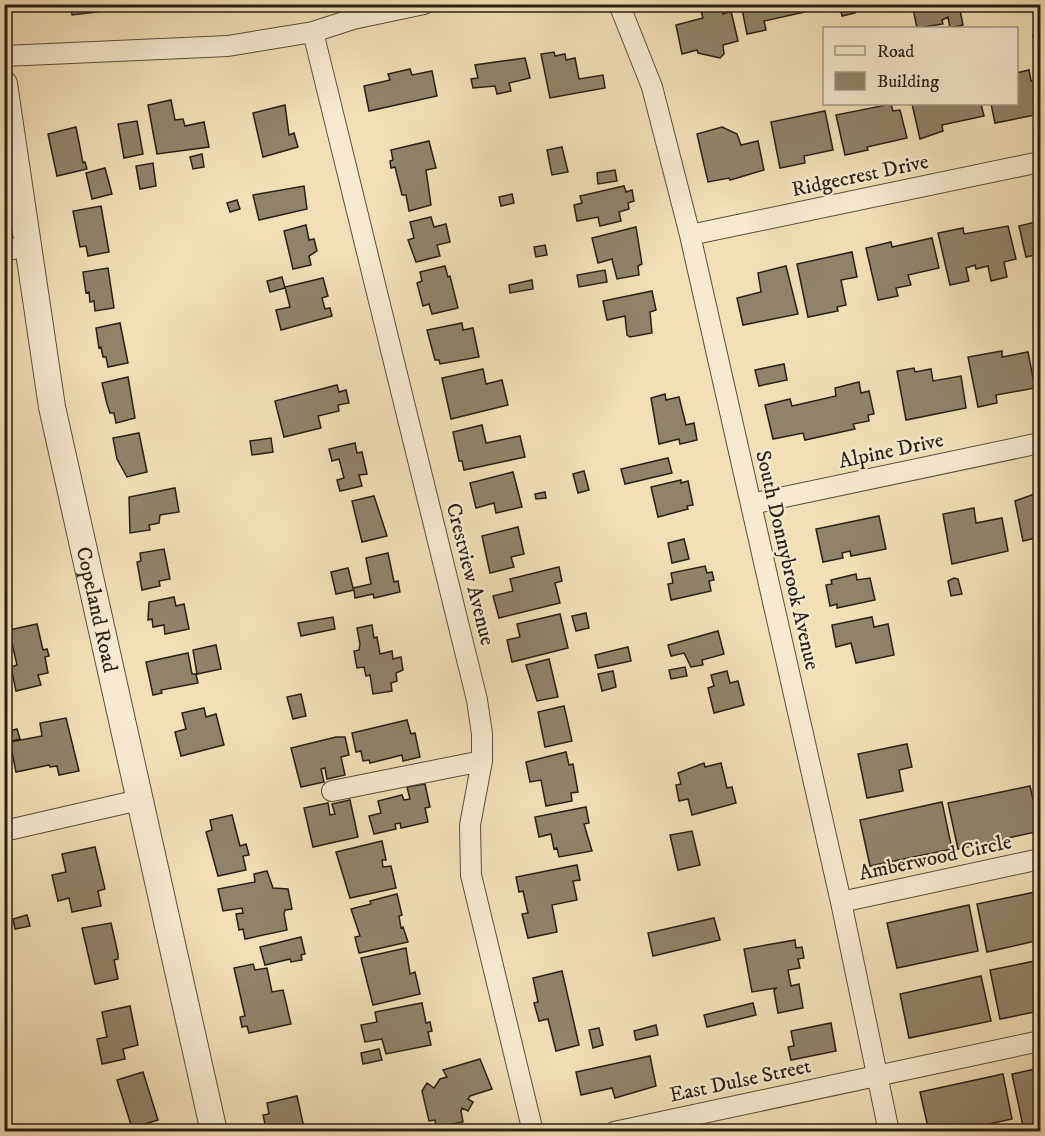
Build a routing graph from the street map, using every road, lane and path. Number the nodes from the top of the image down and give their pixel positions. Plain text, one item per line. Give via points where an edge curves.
1 (424, 4) edge
2 (619, 4) edge
3 (313, 32) junction
4 (4, 56) edge
5 (4, 84) edge
6 (1041, 162) edge
7 (690, 235) junction
8 (16, 249) edge
9 (1041, 443) edge
10 (751, 504) junction
11 (482, 761) junction
12 (332, 791) dead end
13 (139, 800) junction
14 (4, 831) edge
15 (1041, 859) edge
16 (841, 902) junction
17 (1041, 1041) edge
18 (876, 1076) junction
19 (214, 1131) edge
20 (533, 1131) edge
21 (614, 1131) edge
22 (889, 1131) edge

1 - 3 street via 352,19
2 - 7 street, South Donnybrook Avenue via 652,87
3 - 4 street via 228,46
3 - 11 street, Crestview Avenue via 477,700
5 - 8 street, Copeland Road
6 - 7 street, Ridgecrest Drive
7 - 10 street, South Donnybrook Avenue
8 - 13 street, Copeland Road
9 - 10 street, Alpine Drive
10 - 16 street, South Donnybrook Avenue
11 - 12 street
11 - 20 street, Crestview Avenue via 470,825 471,875
13 - 14 street
13 - 19 street, Copeland Road
15 - 16 street, Amberwood Circle
16 - 18 street, South Donnybrook Avenue
17 - 18 street
18 - 21 street, East Dulse Street
18 - 22 street, South Donnybrook Avenue

